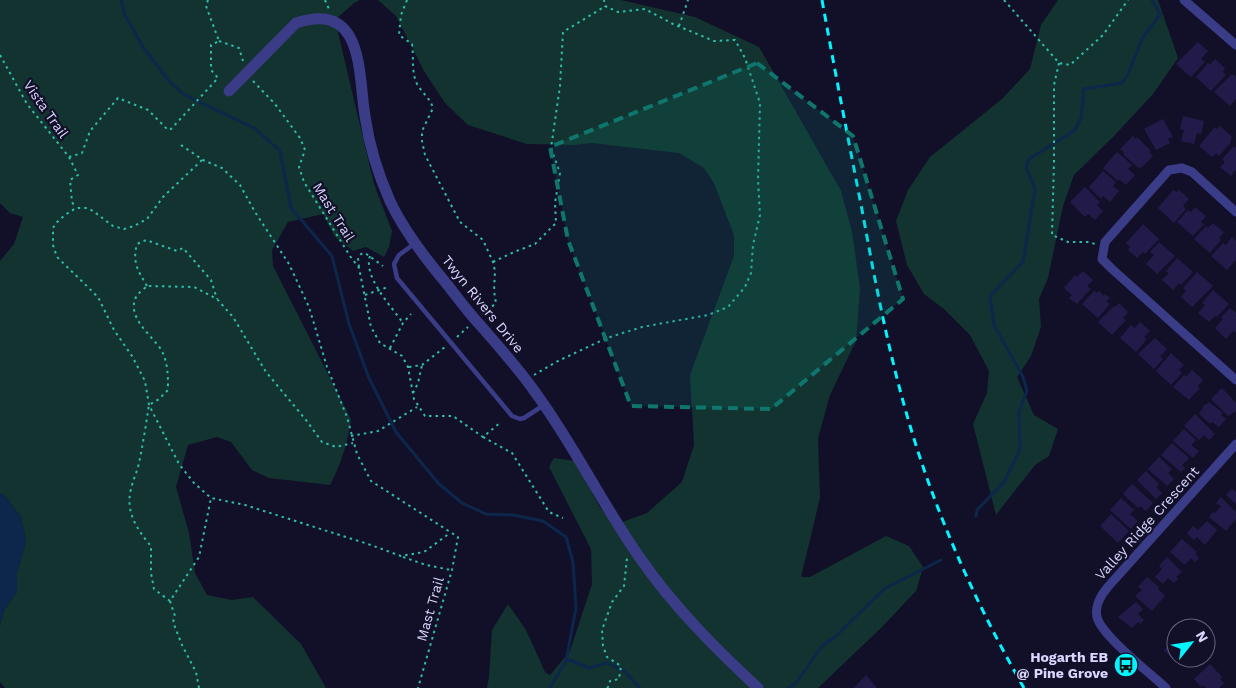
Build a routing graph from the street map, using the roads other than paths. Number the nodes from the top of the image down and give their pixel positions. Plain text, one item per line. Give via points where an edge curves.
1 (1184, 0) edge
2 (1236, 45) edge
3 (229, 91) dead end
4 (1236, 212) edge
5 (415, 243) junction
6 (1236, 380) edge
7 (544, 405) junction
8 (1236, 444) edge
9 (758, 688) edge
10 (1166, 688) edge

1 - 2 street
3 - 5 street, Twyn Rivers Drive via 296,23 310,15 331,14 340,19 358,49 373,156 392,205
4 - 6 street via 1192,172 1182,168 1169,170 1105,242 1102,258
5 - 7 street, Twyn Rivers Drive
5 - 7 lane via 399,255 394,264 397,278 512,416 524,418
7 - 9 street, Twyn Rivers Drive via 653,577 710,644
8 - 10 street, Valley Ridge Crescent via 1098,599 1097,616 1104,631

